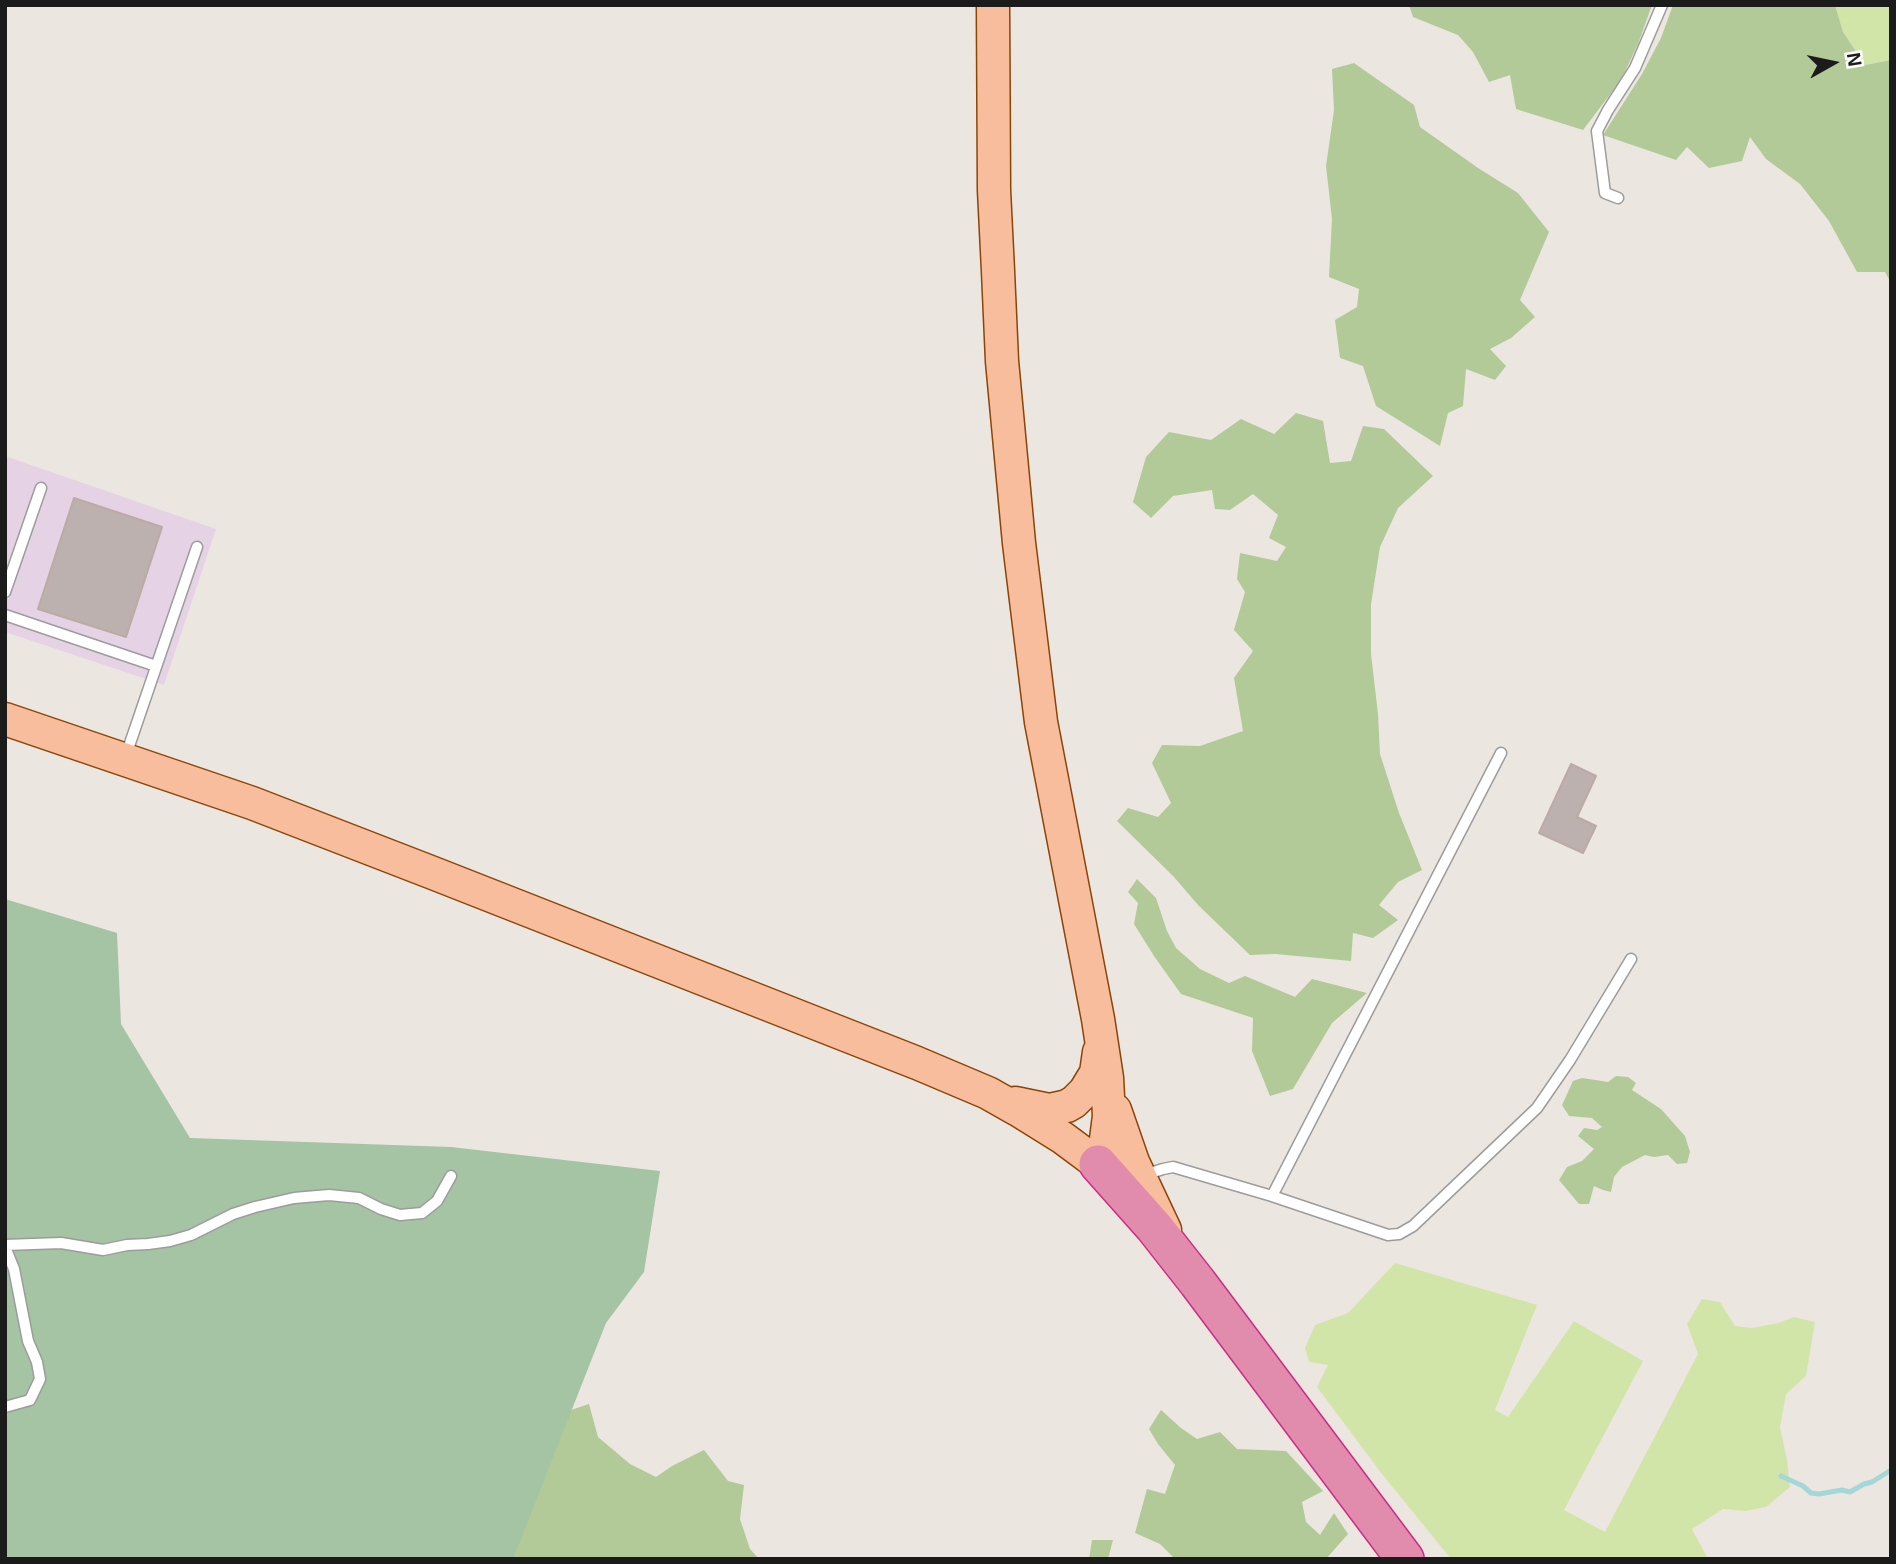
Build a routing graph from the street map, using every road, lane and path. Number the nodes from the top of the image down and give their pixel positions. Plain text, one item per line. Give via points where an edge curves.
1 (993, 5) edge
2 (1662, 5) edge
3 (1618, 198) dead end
4 (41, 488) dead end
5 (197, 547) dead end
6 (5, 592) edge
7 (5, 615) edge
8 (156, 666) junction
9 (5, 719) edge
10 (1501, 753) dead end
11 (125, 758) junction
12 (1631, 959) dead end
13 (1098, 1019) junction
14 (1107, 1078) junction
15 (988, 1093) junction
16 (1098, 1164) junction
17 (451, 1176) dead end
18 (1140, 1177) junction
19 (1272, 1196) junction
20 (5, 1246) edge
21 (1198, 1283) junction
22 (5, 1407) edge
23 (1405, 1559) edge

1 - 13 main road via 996,244 1019,542 1041,722
2 - 3 lane via 1635,68 1597,131 1605,193
4 - 6 lane
5 - 8 lane
7 - 8 lane
8 - 11 lane
9 - 11 main road
10 - 19 lane
11 - 15 main road via 433,873
12 - 19 lane via 1537,1108 1413,1226 1388,1236
13 - 14 main road
13 - 15 main road via 1096,1073 1074,1102 1057,1109 1039,1109
14 - 16 main road via 1110,1116 1104,1155
14 - 18 main road
15 - 16 main road
16 - 21 highway
17 - 20 lane via 437,1201 422,1213 400,1215 359,1198 329,1195 295,1198 233,1214 170,1241 103,1250 61,1243
18 - 19 lane via 1173,1167
18 - 21 main road via 1170,1240
20 - 22 lane via 40,1379 30,1400
21 - 23 highway

